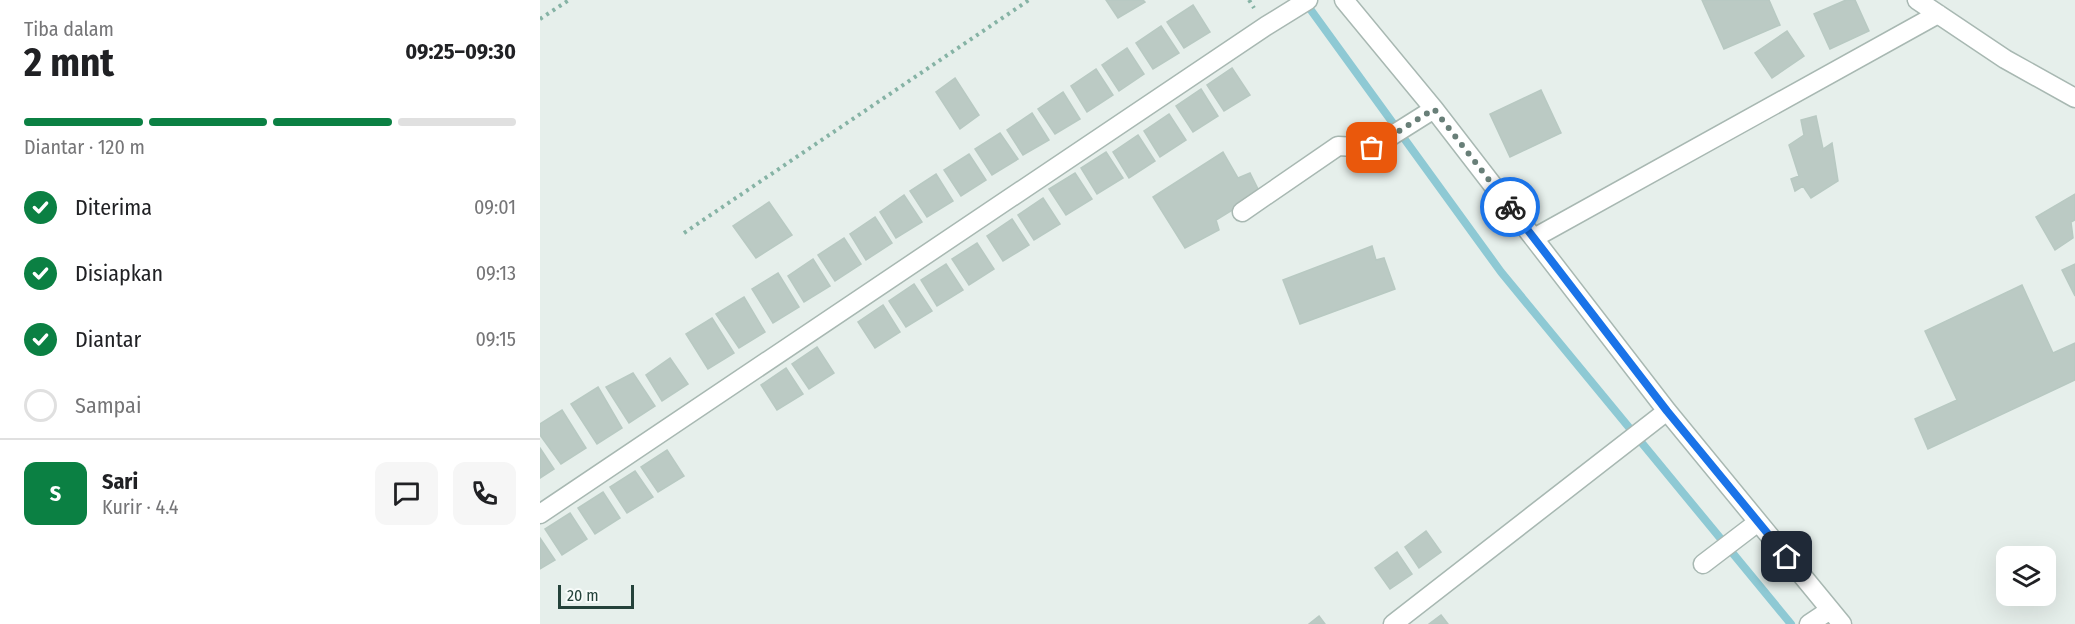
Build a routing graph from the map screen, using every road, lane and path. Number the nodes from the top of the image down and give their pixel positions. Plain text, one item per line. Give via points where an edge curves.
1 (569, 0) edge
2 (1029, 0) edge
3 (1308, 0) edge
4 (1344, 0) edge
5 (1917, 0) edge
6 (1938, 14) junction
7 (540, 19) edge
8 (2075, 98) edge
9 (1429, 113) junction
10 (1242, 212) dead end
11 (684, 233) dead end
12 (1534, 238) junction
13 (1666, 411) junction
14 (540, 514) edge
15 (1758, 522) junction
16 (1703, 564) dead end
17 (1819, 616) edge
18 (1393, 624) edge
19 (1842, 624) edge

1 - 7 path
2 - 11 path
3 - 14 street
4 - 9 street
5 - 6 street
6 - 8 street via 2005,59
6 - 12 street
9 - 10 street via 1372,148 1338,146
9 - 12 street
12 - 13 street
13 - 15 street
13 - 18 street
15 - 16 street
15 - 17 street
17 - 19 street

